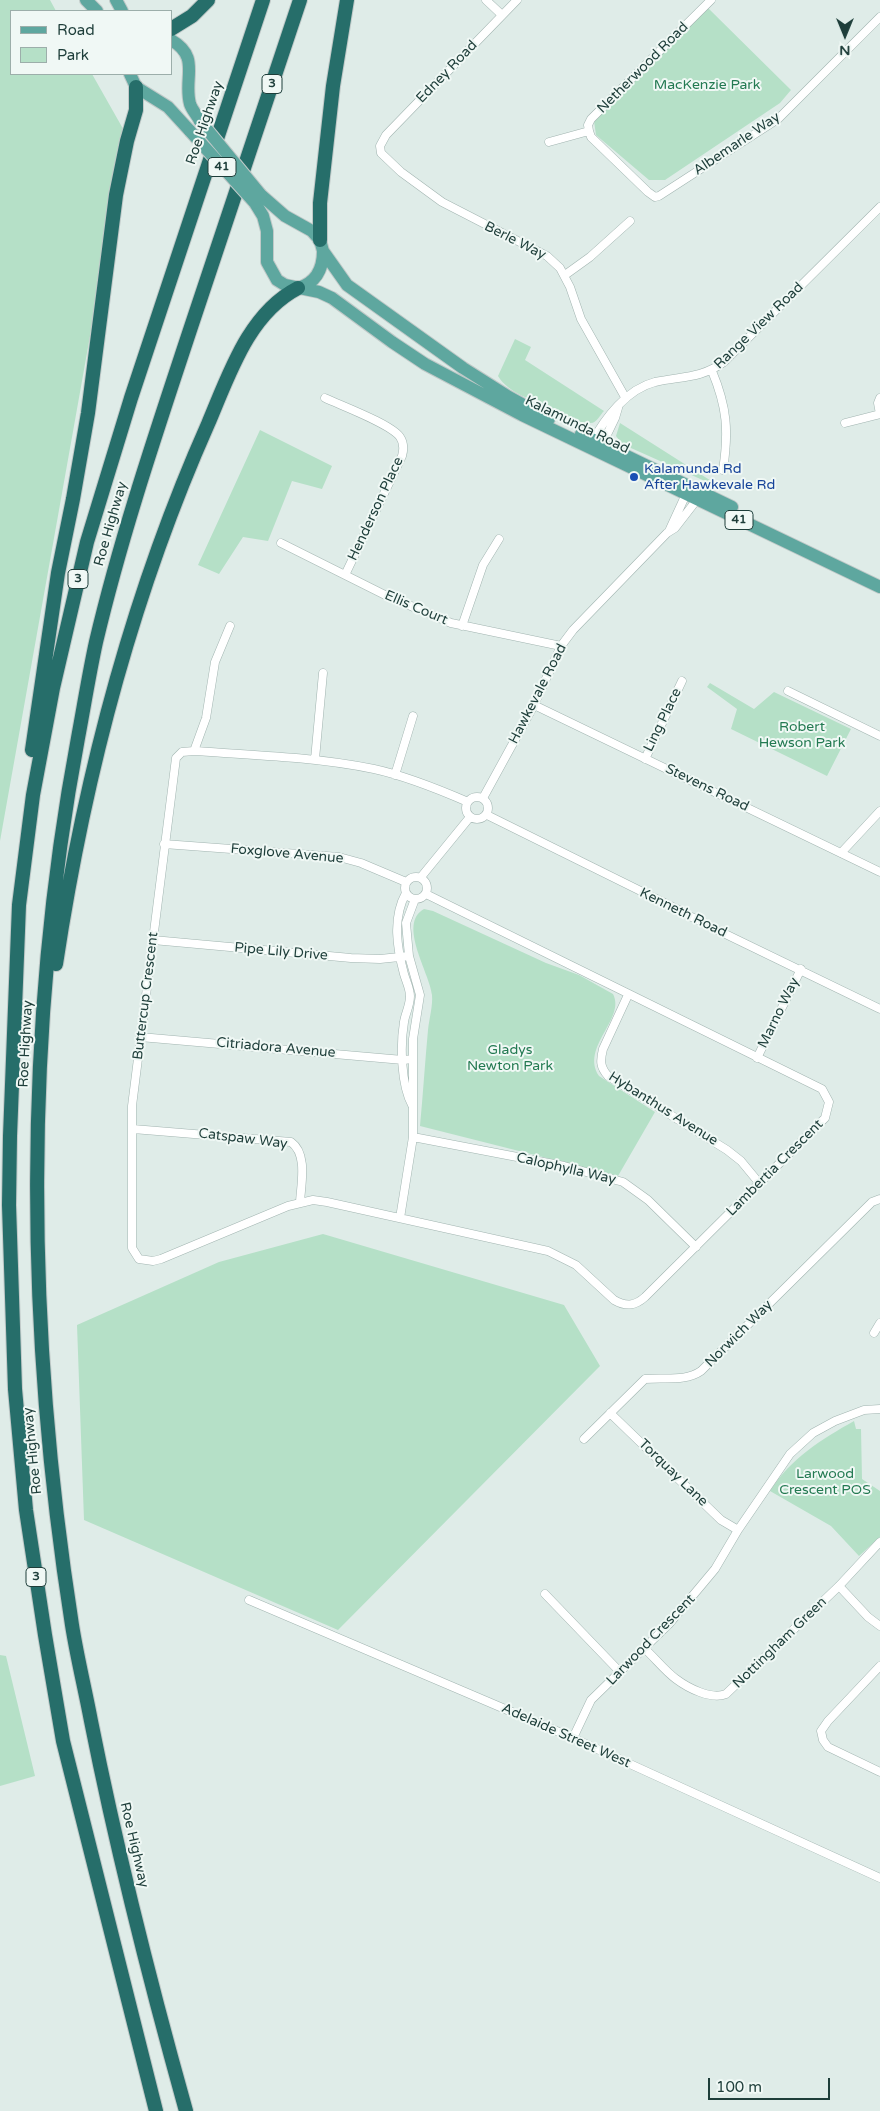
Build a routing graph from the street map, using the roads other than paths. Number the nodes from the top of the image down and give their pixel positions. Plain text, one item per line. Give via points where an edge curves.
1 (86, 0) edge
2 (208, 0) edge
3 (263, 0) edge
4 (300, 0) edge
5 (348, 0) edge
6 (486, 0) edge
7 (517, 0) edge
8 (711, 0) edge
9 (96, 10) edge
10 (502, 15) junction
11 (880, 17) edge
12 (172, 28) edge
13 (172, 40) edge
14 (130, 75) edge
15 (136, 87) junction
16 (589, 131) junction
17 (549, 142) dead end
18 (380, 146) joint
19 (258, 199) junction
20 (880, 207) edge
21 (630, 221) dead end
22 (322, 246) junction
23 (565, 275) junction
24 (298, 288) junction
25 (712, 371) junction
26 (625, 397) junction
27 (325, 398) dead end
28 (880, 398) edge
29 (845, 423) dead end
30 (596, 445) junction
31 (723, 470) dead end
32 (694, 493) junction
33 (667, 533) junction
34 (499, 538) dead end
35 (281, 543) dead end
36 (345, 576) junction
37 (880, 579) edge
38 (880, 587) edge
39 (230, 626) dead end
40 (462, 626) junction
41 (561, 646) junction
42 (323, 673) dead end
43 (682, 681) dead end
44 (788, 691) dead end
45 (534, 705) junction
46 (413, 716) dead end
47 (880, 736) edge
48 (194, 750) junction
49 (315, 759) junction
50 (645, 759) junction
51 (395, 775) junction
52 (482, 798) junction
53 (468, 802) junction
54 (880, 811) edge
55 (487, 815) junction
56 (470, 817) junction
57 (164, 844) junction
58 (841, 853) junction
59 (880, 872) edge
60 (421, 877) junction
61 (406, 882) junction
62 (406, 893) junction
63 (426, 894) junction
64 (415, 899) junction
65 (19, 905) junction
66 (153, 940) junction
67 (409, 956) junction
68 (400, 958) junction
69 (801, 969) junction
70 (628, 995) junction
71 (880, 1009) edge
72 (140, 1037) junction
73 (757, 1058) junction
74 (413, 1059) junction
75 (403, 1060) junction
76 (412, 1105) junction
77 (133, 1129) junction
78 (413, 1137) junction
79 (760, 1184) junction
80 (880, 1199) edge
81 (300, 1202) junction
82 (400, 1218) junction
83 (696, 1247) junction
84 (38, 1253) junction
85 (880, 1323) edge
86 (874, 1333) dead end
87 (880, 1409) edge
88 (610, 1413) junction
89 (584, 1439) dead end
90 (738, 1530) junction
91 (880, 1542) edge
92 (839, 1586) junction
93 (545, 1594) dead end
94 (249, 1600) dead end
95 (880, 1626) edge
96 (645, 1649) junction
97 (880, 1666) edge
98 (620, 1672) junction
99 (574, 1738) junction
100 (880, 1772) edge
101 (880, 1878) edge
102 (156, 2111) edge
103 (186, 2111) edge

1 - 9 main road
2 - 12 highway via 192,16
3 - 65 highway, Roe Highway / 3 via 87,542 34,785
4 - 84 highway, Roe Highway / 3 via 145,466 95,647 68,792 47,967 39,1074
5 - 22 highway via 333,86 320,203
6 - 10 street
7 - 10 street, Edney Road
8 - 16 street, Netherwood Road via 591,119
10 - 18 street, Edney Road via 386,135
11 - 16 street, Albemarle Way via 778,119 659,196 654,197 648,192 591,137
13 - 19 main road, Kalamunda Road / 41, bridge via 180,44 190,63 189,98 192,109
14 - 15 main road
15 - 19 main road, Kalamunda Road / 41, bridge via 168,107
15 - 65 highway via 136,110 116,195 88,413 45,651 29,773
16 - 17 street
18 - 23 street, Berle Way via 381,152 401,172 442,202 547,256
19 - 22 main road, Kalamunda Road / 41 via 312,231
19 - 24 main road, Kalamunda Road / 41 via 268,231 267,262 271,272 285,286
20 - 25 street, Range View Road
21 - 23 street
22 - 24 main road via 320,272 304,287
22 - 30 main road, Kalamunda Road / 41 via 347,286 463,368
23 - 26 street, Berle Way via 581,319
24 - 30 main road, Kalamunda Road / 41 via 332,298 426,364 538,423
24 - 84 highway via 271,307 254,329 223,388 165,533 112,695 79,832 54,976
25 - 26 street, Range View Road via 655,382
25 - 31 street via 726,426
26 - 30 street, Range View Road via 606,418
27 - 36 street, Henderson Place via 394,431 404,448
28 - 29 street via 880,414
30 - 32 main road, Kalamunda Road / 41
32 - 33 street, Hawkevale Road
32 - 33 street, Hawkevale Road via 675,528
32 - 37 main road, Kalamunda Road / 41
32 - 38 main road, Kalamunda Road / 41
33 - 41 street, Hawkevale Road
34 - 40 street via 483,565
35 - 36 street, Ellis Court
36 - 40 street, Ellis Court
39 - 48 street via 215,662 206,718
40 - 41 street, Ellis Court
41 - 45 street, Hawkevale Road
42 - 49 street
43 - 50 street, Ling Place
44 - 47 street
45 - 50 street, Stevens Road
45 - 52 street, Hawkevale Road
46 - 51 street
48 - 49 street
48 - 57 street, Buttercup Crescent via 182,752 174,762
49 - 51 street
50 - 58 street, Stevens Road
51 - 53 street
52 - 53 street via 474,797
52 - 55 street via 488,806
53 - 56 street via 466,810
54 - 58 street
55 - 56 street via 479,820
55 - 69 street, Kenneth Road via 677,909 691,919 701,920
56 - 60 street
57 - 61 street, Foxglove Avenue via 339,857
57 - 66 street, Buttercup Crescent
58 - 59 street, Stevens Road
60 - 61 street via 414,876
60 - 63 street via 427,885
61 - 62 street
62 - 64 street
62 - 68 street via 397,923
63 - 64 street
63 - 70 street, Lambertia Crescent
64 - 67 street via 406,923
65 - 102 highway, Roe Highway / 3 via 10,1117 10,1205 15,1389 26,1510 63,1741
66 - 68 street, Pipe Lily Drive via 351,958
66 - 72 street, Buttercup Crescent
67 - 68 street, Pipe Lily Drive
67 - 74 street via 420,995
68 - 75 street via 410,994 404,1022
69 - 71 street, Kenneth Road
69 - 73 street, Marno Way
70 - 73 street, Lambertia Crescent
70 - 79 street, Hybanthus Avenue via 603,1049 603,1070 727,1150
72 - 75 street, Citriadora Avenue
72 - 77 street, Buttercup Crescent via 132,1106
73 - 79 street, Lambertia Crescent via 822,1089 829,1102 825,1118
74 - 75 street, Citriadora Avenue
74 - 76 street
75 - 76 street
76 - 78 street
77 - 81 street, Catspaw Way via 291,1142 301,1156
77 - 81 street, Buttercup Crescent via 132,1248 140,1259 161,1259
78 - 82 street
78 - 83 street, Calophylla Way via 564,1166 623,1182 648,1200
79 - 83 street, Lambertia Crescent
80 - 88 street, Norwich Way via 872,1202 701,1371 685,1378 646,1380
81 - 82 street, Buttercup Crescent via 327,1202
82 - 83 street, Lambertia Crescent via 548,1251 576,1264 614,1300 628,1305 639,1302
84 - 103 highway, Roe Highway / 3 via 43,1388 73,1629 112,1822
85 - 86 street
87 - 90 street, Larwood Crescent via 848,1415 813,1433 790,1454
88 - 89 street, Norwich Way
88 - 90 street, Torquay Lane via 722,1520
90 - 96 street, Larwood Crescent via 702,1586
91 - 92 street, Nottingham Green
92 - 95 street
92 - 96 street, Nottingham Green via 732,1690 721,1696 709,1695 674,1678
93 - 98 street
94 - 99 street, Adelaide Street West
96 - 98 street, Larwood Crescent
97 - 100 street via 821,1731 828,1747
98 - 99 street, Larwood Crescent via 591,1700
99 - 101 street, Adelaide Street West

